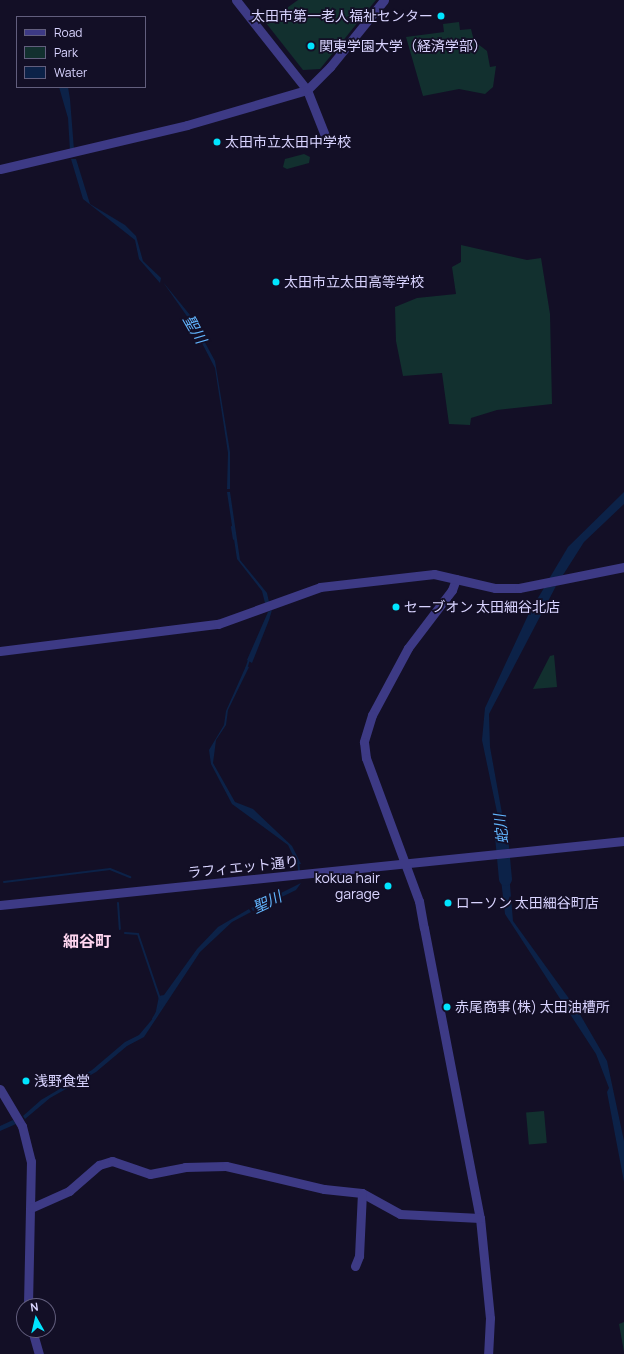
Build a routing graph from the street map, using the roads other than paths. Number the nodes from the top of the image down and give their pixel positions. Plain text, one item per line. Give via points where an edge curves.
1 (236, 0) edge
2 (384, 0) edge
3 (307, 90) junction
4 (328, 143) dead end
5 (0, 169) edge
6 (624, 567) edge
7 (456, 579) junction
8 (0, 652) edge
9 (624, 841) edge
10 (405, 862) junction
11 (0, 905) edge
12 (0, 1089) edge
13 (362, 1193) junction
14 (31, 1208) junction
15 (480, 1218) junction
16 (355, 1266) dead end
17 (28, 1298) edge
18 (34, 1338) edge
19 (39, 1354) edge
20 (488, 1354) edge

1 - 3 street
2 - 3 street via 330,67
3 - 4 street
3 - 5 street via 75,153
6 - 7 street via 535,586 495,588
7 - 8 street via 426,575 320,587 218,624
7 - 10 street via 452,590 404,655 372,715 364,742 366,758
9 - 10 street, ラフィエット通り
10 - 11 street, ラフィエット通り via 309,875
10 - 15 street via 419,901
12 - 14 street via 14,1109 28,1142
13 - 14 street via 324,1189 226,1166 185,1167 150,1174 112,1161 99,1165 69,1191
13 - 15 street via 400,1214
13 - 16 street via 359,1256
14 - 17 street
15 - 20 street via 490,1318
18 - 19 street

